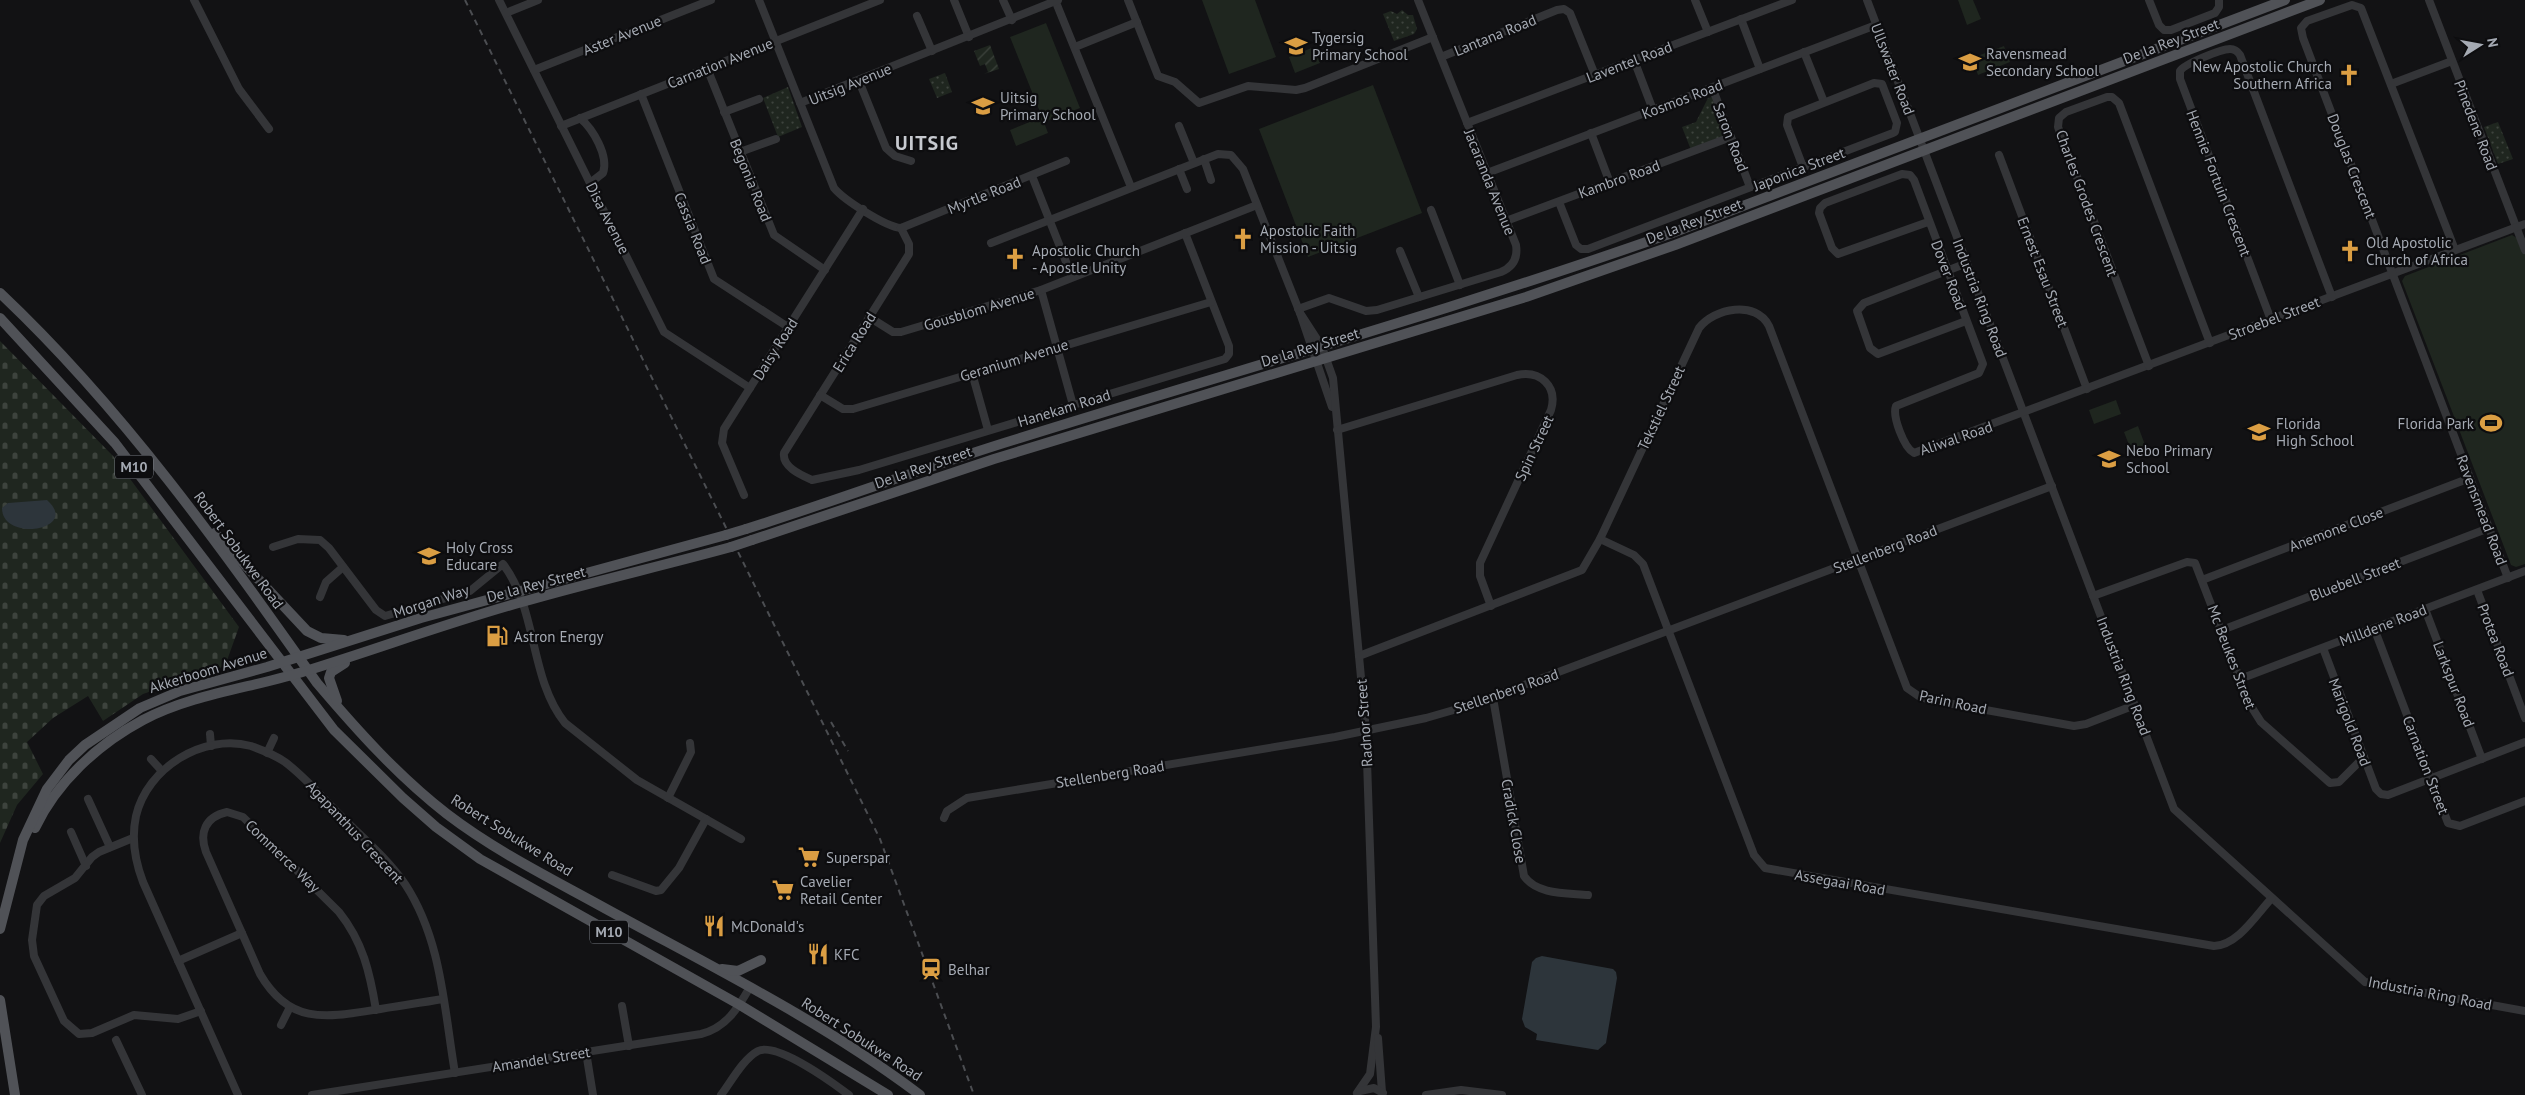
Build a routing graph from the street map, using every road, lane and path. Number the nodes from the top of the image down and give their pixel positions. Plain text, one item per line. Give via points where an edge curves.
1 (194, 0) edge
2 (499, 0) edge
3 (538, 0) edge
4 (711, 0) edge
5 (759, 0) edge
6 (880, 0) edge
7 (954, 0) edge
8 (1003, 0) edge
9 (1056, 0) edge
10 (1128, 0) edge
11 (1418, 0) edge
12 (1695, 0) edge
13 (1792, 0) edge
14 (1867, 0) edge
15 (2149, 0) edge
16 (2219, 0) edge
17 (2286, 0) edge
18 (2320, 0) edge
19 (2429, 0) edge
20 (506, 13) junction
21 (917, 16) dead end
22 (1741, 19) junction
23 (1012, 20) junction
24 (1137, 22) junction
25 (1876, 25) junction
26 (1708, 32) junction
27 (969, 36) junction
28 (1433, 37) junction
29 (775, 41) junction
30 (1075, 47) junction
31 (932, 51) junction
32 (1804, 52) junction
33 (1441, 57) junction
34 (1634, 60) junction
35 (2452, 61) junction
36 (707, 68) junction
37 (1760, 69) junction
38 (534, 70) junction
39 (1595, 75) junction
40 (859, 81) junction
41 (2391, 84) junction
42 (1712, 87) junction
43 (641, 94) junction
44 (758, 99) dead end
45 (1824, 102) junction
46 (800, 104) junction
47 (1653, 110) junction
48 (724, 112) junction
49 (580, 118) junction
50 (1467, 123) junction
51 (562, 126) junction
52 (1179, 126) dead end
53 (269, 129) dead end
54 (1591, 133) junction
55 (1731, 137) junction
56 (776, 139) dead end
57 (1920, 139) junction
58 (1924, 151) junction
59 (740, 152) junction
60 (1999, 156) dead end
61 (1204, 160) junction
62 (911, 161) dead end
63 (1066, 161) dead end
64 (1194, 163) junction
65 (1803, 167) junction
66 (1179, 169) junction
67 (1487, 173) junction
68 (1032, 176) junction
69 (1211, 180) dead end
70 (590, 183) junction
71 (1610, 183) junction
72 (1132, 187) junction
73 (1750, 187) junction
74 (1187, 189) dead end
75 (1558, 202) junction
76 (1256, 204) junction
77 (863, 209) junction
78 (1431, 210) dead end
79 (1049, 219) junction
80 (1506, 221) junction
81 (1928, 222) junction
82 (2525, 224) edge
83 (901, 228) junction
84 (2515, 228) junction
85 (1185, 233) junction
86 (991, 243) dead end
87 (2455, 250) junction
88 (2525, 250) edge
89 (1400, 251) dead end
90 (1967, 263) junction
91 (825, 270) junction
92 (1948, 270) junction
93 (2393, 274) junction
94 (1072, 277) junction
95 (1460, 285) junction
96 (1040, 290) junction
97 (0, 293) edge
98 (1419, 297) junction
99 (2332, 297) junction
100 (1212, 302) junction
101 (1299, 311) junction
102 (869, 317) junction
103 (0, 318) edge
104 (2271, 320) junction
105 (1966, 321) junction
106 (788, 327) junction
107 (2210, 343) junction
108 (1057, 347) junction
109 (1322, 347) junction
110 (1311, 350) junction
111 (1327, 357) junction
112 (1316, 361) junction
113 (2148, 366) junction
114 (1982, 370) joint
115 (972, 373) junction
116 (750, 388) junction
117 (2087, 389) junction
118 (820, 395) junction
119 (1073, 404) junction
120 (2024, 413) junction
121 (1336, 420) junction
122 (988, 430) junction
123 (1337, 430) junction
124 (784, 453) joint
125 (2470, 478) junction
126 (2052, 486) junction
127 (744, 495) dead end
128 (183, 497) junction
129 (2489, 528) junction
130 (1600, 539) junction
131 (274, 547) dead end
132 (1857, 560) junction
133 (343, 567) junction
134 (2525, 571) edge
135 (2508, 578) junction
136 (2202, 580) junction
137 (520, 590) junction
138 (2477, 590) junction
139 (2093, 596) junction
140 (320, 597) dead end
141 (523, 602) junction
142 (1491, 606) junction
143 (2425, 609) junction
144 (2374, 628) junction
145 (2222, 630) junction
146 (1669, 632) junction
147 (350, 640) junction
148 (2322, 648) junction
149 (356, 654) junction
150 (1359, 656) junction
151 (299, 658) junction
152 (284, 662) junction
153 (308, 670) junction
154 (293, 675) junction
155 (2240, 679) junction
156 (1493, 698) junction
157 (2135, 705) junction
158 (341, 713) junction
159 (2525, 718) edge
160 (1366, 731) junction
161 (210, 734) dead end
162 (274, 738) dead end
163 (2525, 742) edge
164 (690, 743) dead end
165 (211, 746) junction
166 (267, 753) junction
167 (2364, 758) junction
168 (151, 759) dead end
169 (2482, 759) junction
170 (162, 771) junction
171 (2430, 778) junction
172 (668, 798) junction
173 (88, 799) dead end
174 (2525, 802) edge
175 (944, 818) dead end
176 (706, 820) junction
177 (71, 832) dead end
178 (134, 838) junction
179 (741, 839) dead end
180 (110, 847) junction
181 (86, 866) junction
182 (16, 867) junction
183 (612, 875) dead end
184 (1588, 895) dead end
185 (2271, 899) junction
186 (0, 929) edge
187 (242, 933) junction
188 (761, 960) dead end
189 (178, 961) junction
190 (709, 965) junction
191 (750, 987) junction
192 (0, 1000) edge
193 (443, 1000) junction
194 (740, 1005) junction
195 (622, 1006) dead end
196 (290, 1007) junction
197 (376, 1010) junction
198 (2525, 1011) edge
199 (201, 1012) junction
200 (281, 1026) dead end
201 (1376, 1027) junction
202 (116, 1040) dead end
203 (629, 1046) junction
204 (586, 1052) junction
205 (455, 1073) junction
206 (1356, 1094) edge
207 (1385, 1094) edge
208 (15, 1095) edge
209 (142, 1095) edge
210 (238, 1095) edge
211 (312, 1095) edge
212 (593, 1095) edge
213 (721, 1095) edge
214 (849, 1095) edge
215 (888, 1095) edge
216 (920, 1095) edge
217 (1426, 1095) edge
218 (1502, 1095) edge

1 - 53 street via 239,89
2 - 20 street, Disa Avenue
3 - 20 street
4 - 38 street, Aster Avenue
5 - 29 street
6 - 29 street, Carnation Avenue
7 - 27 street
8 - 23 street
9 - 23 street, Uitsig Avenue
9 - 30 street
10 - 24 street
11 - 28 street, Jacaranda Avenue
12 - 26 street
13 - 22 street, Laventel Road
14 - 25 street, Ullswater Road
15 - 16 street via 2164,30 2215,13
17 - 57 main road, De la Rey Street
18 - 58 main road, De la Rey Street
19 - 35 street, Pinedene Road
20 - 38 street, Disa Avenue
21 - 31 street
22 - 26 street, Laventel Road
22 - 37 street
23 - 27 street, Uitsig Avenue
24 - 28 street via 1158,76 1175,82 1199,103 1248,86 1305,88
24 - 30 street
25 - 32 street, Kosmos Road
25 - 57 street, Ullswater Road
26 - 34 street, Laventel Road
27 - 31 street, Uitsig Avenue
28 - 33 street, Jacaranda Avenue
29 - 36 street, Carnation Avenue
29 - 46 street
30 - 72 street
31 - 40 street, Uitsig Avenue
32 - 37 street, Kosmos Road
32 - 45 street
33 - 39 street, Lantana Road via 1564,9 1570,13
33 - 50 street, Jacaranda Avenue
34 - 39 street, Laventel Road
34 - 47 street
35 - 41 street
35 - 84 street, Pinedene Road
36 - 43 street, Carnation Avenue
36 - 48 street, Begonia Road
37 - 42 street, Kosmos Road
38 - 51 street, Disa Avenue
39 - 50 street, Laventel Road
40 - 46 street, Uitsig Avenue
40 - 62 street via 886,148 895,156
41 - 87 street, Douglas Crescent
41 - 93 street, Douglas Crescent via 2364,13 2357,6 2348,6 2303,24 2303,38
42 - 47 street, Kosmos Road
42 - 55 street, Saron Road
43 - 49 street, Carnation Avenue
43 - 106 street, Cassia Road via 714,279
44 - 48 street
45 - 65 street via 1787,119
45 - 65 street, Japonica Street via 1880,83 1897,129
46 - 77 street, Uitsig Avenue via 834,188
47 - 54 street, Kosmos Road
48 - 59 street, Begonia Road
49 - 51 street, Carnation Avenue
49 - 70 street via 592,130 605,165 603,174
50 - 67 street, Jacaranda Avenue
51 - 70 street, Disa Avenue
52 - 64 street
54 - 67 street, Kosmos Road
54 - 71 street
55 - 71 street, Kambro Road
55 - 73 street, Saron Road
56 - 59 street
57 - 58 street, Ullswater Road
57 - 109 main road, De la Rey Street via 1570,269
58 - 90 street, Industria Ring Road
58 - 111 main road, De la Rey Street via 1600,272
59 - 91 street, Begonia Road via 774,235
60 - 117 street, Ernest Esau Street
61 - 64 street
61 - 69 street
61 - 76 street via 1221,154 1235,158 1243,169
63 - 68 street, Myrtle Road
64 - 66 street
65 - 73 street, Japonica Street
66 - 72 street
66 - 74 street
67 - 80 street, Jacaranda Avenue
68 - 79 street
68 - 83 street, Myrtle Road
70 - 116 street, Disa Avenue via 664,332
71 - 75 street, Kambro Road
72 - 79 street
73 - 75 street, Japonica Street via 1585,249 1576,245
75 - 80 street, Kambro Road
76 - 85 street, Gousblom Avenue
76 - 101 street
77 - 83 street, Uitsig Avenue via 890,226
77 - 91 street, Daisy Road
78 - 95 street
79 - 86 street
79 - 94 street
80 - 95 street, Jacaranda Avenue via 1516,250 1512,264 1501,272
81 - 81 street, Dover Road via 1914,180 1910,175 1902,174 1825,204 1819,213 1832,248 1838,254
81 - 92 street, Dover Road
82 - 84 street, Stroebel Street
83 - 102 street, Erica Road via 909,244 909,254
84 - 87 street, Stroebel Street
84 - 88 street, Pinedene Road
85 - 94 street, Gousblom Avenue
85 - 100 street, Hanekam Road
87 - 93 street, Stroebel Street
89 - 98 street
90 - 92 street
90 - 120 street, Industria Ring Road
91 - 106 street, Daisy Road
92 - 105 street, Dover Road
92 - 105 street via 1864,303 1857,314 1870,348 1878,354
93 - 99 street, Stroebel Street
93 - 125 street, Ravensmead Road
94 - 96 street, Gousblom Avenue
95 - 98 street, Jacaranda Avenue
96 - 102 street, Gousblom Avenue via 899,333
96 - 108 street
97 - 128 main road, Robert Sobukwe Road / M10 via 92,388
98 - 101 street, Jacaranda Avenue via 1370,311 1329,298
99 - 104 street, Stroebel Street
99 - 104 street, Hennie Fortuin Crescent via 2240,55 2229,49 2194,62 2181,69 2180,79
100 - 108 street, Geranium Avenue
100 - 119 street, Hanekam Road via 1229,346 1227,358
101 - 109 street
101 - 110 street
102 - 118 street, Erica Road
103 - 152 main road, M10 via 115,442
104 - 107 street, Stroebel Street
105 - 114 street, Dover Road via 1983,364
106 - 116 street, Daisy Road
107 - 113 street, Stroebel Street
107 - 113 street, Charles Grodes Crescent via 2119,103 2107,97 2066,112 2059,118 2058,127
108 - 115 street, Geranium Avenue
108 - 119 street
109 - 110 main road, De la Rey Street
109 - 111 street, Radnor Street
110 - 112 street, Radnor Street
110 - 137 main road, De la Rey Street, bridge via 983,449 746,529
111 - 112 main road, De la Rey Street
111 - 121 street, Radnor Street via 1334,378
112 - 121 street, Radnor Street via 1330,394
112 - 141 main road, De la Rey Street, bridge via 994,459 731,547
113 - 117 street, Stroebel Street
114 - 120 street, Aliwal Road via 1896,406 1895,414 1910,451 1919,453
115 - 118 street, Geranium Avenue via 849,410
115 - 122 street
116 - 127 street, Daisy Road via 724,429 722,438 727,458
117 - 120 street, Stroebel Street
118 - 124 street, Erica Road
119 - 122 street, Hanekam Road
120 - 126 street, Industria Ring Road
121 - 123 street, Radnor Street
122 - 124 street, Hanekam Road via 817,480 809,479 787,465
123 - 142 street, Spin Street via 1517,376 1532,374 1545,381 1553,395 1551,410 1480,563 1480,576
123 - 150 street, Radnor Street
125 - 129 street, Ravensmead Road
125 - 136 street, Anemone Close
126 - 132 street, Stellenberg Road
126 - 139 street, Industria Ring Road
128 - 147 main road via 307,631 321,638
128 - 151 main road, Robert Sobukwe Road / M10
129 - 135 street, Ravensmead Road
129 - 145 street, Bluebell Street
130 - 132 street, Tekstiel Street via 1699,328 1709,319 1743,309 1760,315 1769,326
130 - 142 street, Tekstiel Street via 1578,573
130 - 146 street, Assegaai Road via 1630,552 1640,561
131 - 133 street, Morgan Way via 298,539 320,540
132 - 146 street, Stellenberg Road
132 - 157 street, Parin Road via 1903,682 1913,693 1931,700 2074,726
133 - 137 street, Morgan Way via 376,610 385,616 470,591 503,564
133 - 140 street via 326,582
134 - 135 street, Milldene Road
135 - 138 street, Milldene Road
136 - 139 street, Mc Beukes Street via 2196,565 2190,562
136 - 145 street, Mc Beukes Street
137 - 141 street
137 - 147 main road, De la Rey Street
138 - 143 street, Milldene Road
138 - 159 street, Protea Road
139 - 157 street, Industria Ring Road
141 - 149 main road, De la Rey Street
141 - 172 street via 556,711 584,740 636,780
142 - 150 street, Tekstiel Street
143 - 144 street, Milldene Road
143 - 169 street, Larkspur Road
144 - 148 street, Milldene Road
144 - 171 street, Carnation Street
145 - 155 street, Mc Beukes Street
146 - 156 street, Stellenberg Road
146 - 185 street, Assegaai Road via 1752,851 1758,863 1769,869 2214,946 2233,940
147 - 151 main road, De la Rey Street
148 - 155 street, Milldene Road
148 - 167 street, Marigold Road
149 - 153 main road, De la Rey Street
149 - 158 main road via 331,672 329,678
150 - 160 street, Radnor Street
151 - 152 main road, De la Rey Street
151 - 153 main road, Robert Sobukwe Road / M10
152 - 154 main road, M10
152 - 182 main road, Akkerboom Avenue via 158,699 85,745 47,789 23,840
153 - 154 main road, De la Rey Street
153 - 158 main road, Robert Sobukwe Road / M10
154 - 182 main road, Akkerboom Avenue via 181,704 142,720 115,737 90,757 60,789 40,819
154 - 194 main road, M10 via 334,730 403,798 468,851
155 - 167 street, Mc Beukes Street via 2258,719 2327,782 2337,783
156 - 160 street, Stellenberg Road via 1426,718
156 - 184 street, Cradick Close via 1524,876 1532,886 1541,889
157 - 185 street, Industria Ring Road via 2174,809
158 - 190 main road, Robert Sobukwe Road / M10 via 415,787 480,836
160 - 175 street, Stellenberg Road via 967,798 947,811
160 - 201 street, Radnor Street
161 - 165 street
162 - 166 street
163 - 169 street
164 - 172 street via 691,752
165 - 166 street, Agapanthus Crescent via 239,744
165 - 170 street, Agapanthus Crescent via 187,754
166 - 193 street, Agapanthus Crescent via 300,775 405,884 428,929 437,957
167 - 171 street, Marigold Road via 2381,794 2388,795
168 - 170 street
169 - 171 street
170 - 178 street, Agapanthus Crescent via 140,804
171 - 174 street, Carnation Street via 2447,822 2455,827
172 - 176 street
173 - 180 street
176 - 179 street
176 - 183 street via 678,868 658,892
177 - 181 street
178 - 180 street
178 - 189 street, Agapanthus Crescent via 137,868
180 - 181 street via 92,856
181 - 199 street via 66,885 44,896 36,910 32,940 34,956 64,1020 79,1034 92,1033 134,1015 178,1019
182 - 186 main road, Akkerboom Avenue
185 - 198 street, Industria Ring Road via 2365,982
187 - 189 street
187 - 196 street, Commerce Way via 266,985
187 - 197 street, Commerce Way via 202,841 210,820 227,812 238,814 249,822 343,916 362,950
188 - 190 main road via 738,971
189 - 199 street, Agapanthus Crescent
190 - 191 main road, Robert Sobukwe Road / M10
191 - 194 street, Amandel Street
191 - 216 main road, Robert Sobukwe Road / M10 via 834,1036
192 - 208 main road
193 - 197 street, Commerce Way
193 - 205 street, Agapanthus Crescent
194 - 203 street, Amandel Street via 723,1024 709,1032
194 - 215 main road, M10
195 - 203 street
196 - 197 street, Commerce Way via 306,1014 324,1016
196 - 200 street
199 - 210 street, Agapanthus Crescent
201 - 206 street, Radnor Street via 1370,1074
201 - 207 street, Radnor Street
202 - 209 street
203 - 204 street, Amandel Street
204 - 205 street, Amandel Street
204 - 212 street
205 - 211 street, Amandel Street
206 - 207 street via 1369,1088
213 - 214 street via 751,1057 768,1049 786,1056
217 - 218 street via 1461,1090

